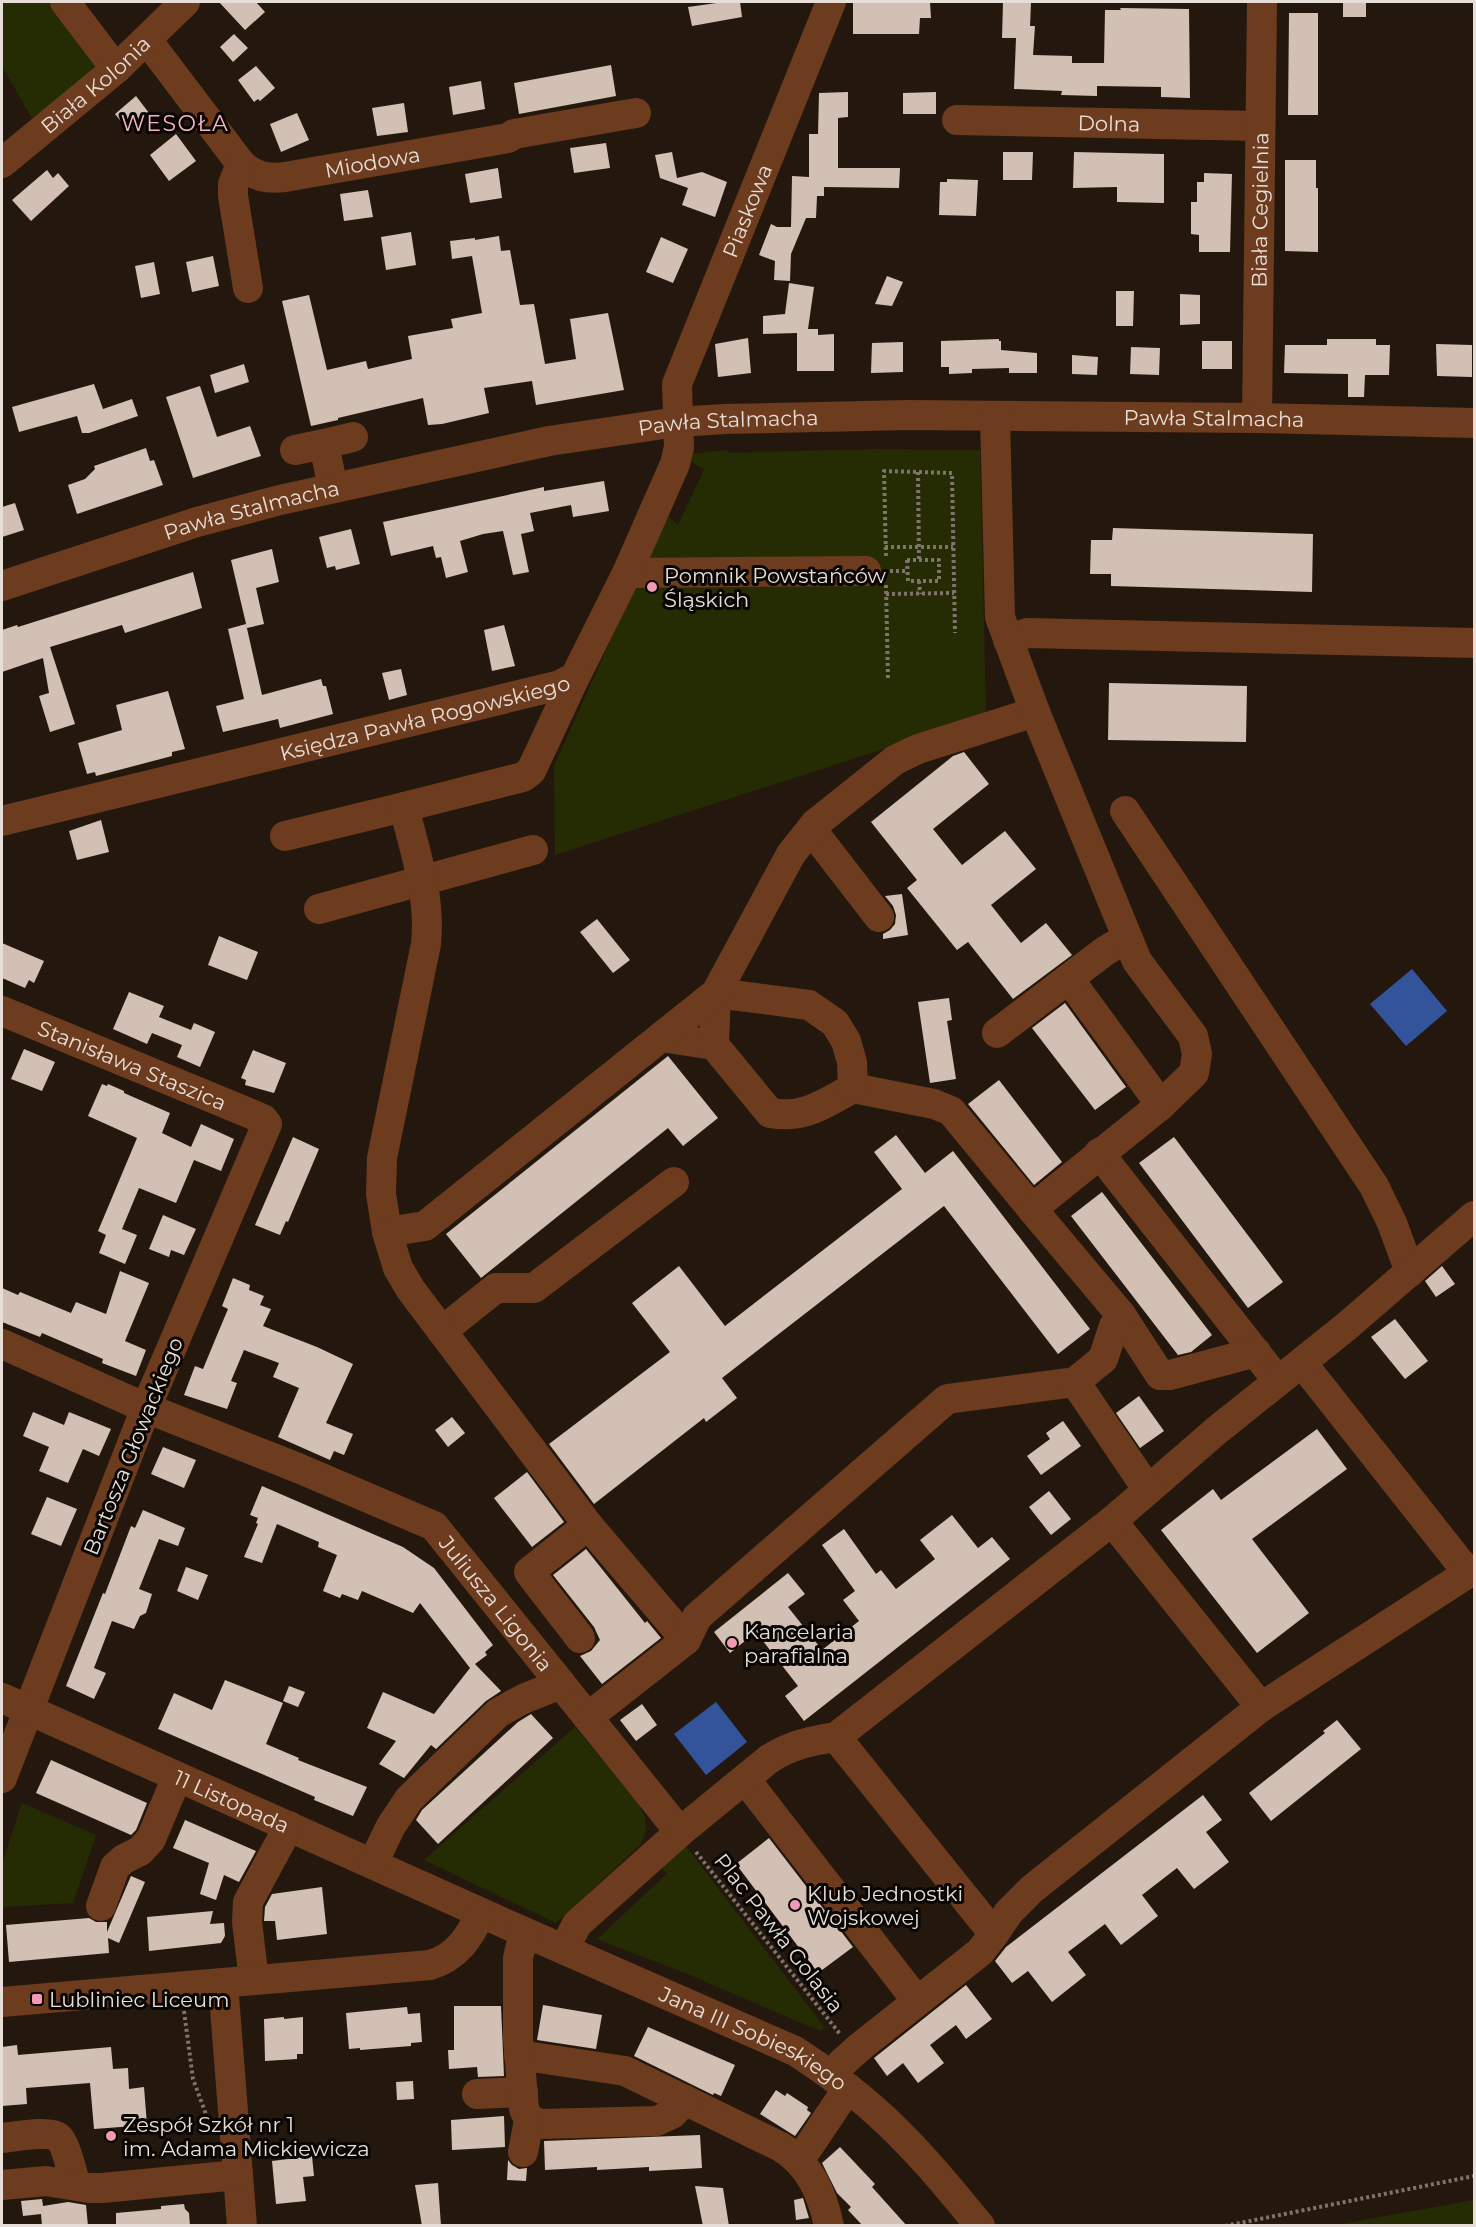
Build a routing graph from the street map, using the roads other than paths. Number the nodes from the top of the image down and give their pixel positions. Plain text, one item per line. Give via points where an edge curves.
1 (65, 2) edge
2 (185, 2) edge
3 (831, 2) edge
4 (1262, 2) edge
5 (147, 40) junction
6 (116, 69) junction
7 (636, 113) dead end
8 (957, 120) dead end
9 (1260, 126) junction
10 (2, 163) edge
11 (241, 164) junction
12 (248, 288) dead end
13 (995, 417) junction
14 (1257, 418) junction
15 (677, 422) junction
16 (1474, 423) edge
17 (353, 437) dead end
18 (324, 444) junction
19 (295, 450) dead end
20 (333, 488) junction
21 (879, 571) road end
22 (627, 573) junction
23 (2, 586) edge
24 (1008, 640) junction
25 (1474, 643) edge
26 (575, 677) junction
27 (1035, 712) junction
28 (404, 807) junction
29 (1125, 811) dead end
30 (2, 821) edge
31 (811, 829) junction
32 (285, 836) dead end
33 (533, 850) dead end
34 (422, 881) junction
35 (319, 909) dead end
36 (879, 917) dead end
37 (1127, 938) junction
38 (1069, 978) junction
39 (716, 993) junction
40 (2, 1011) edge
41 (997, 1033) dead end
42 (661, 1037) junction
43 (714, 1045) junction
44 (853, 1088) junction
45 (1161, 1105) junction
46 (263, 1119) joint
47 (1100, 1153) junction
48 (674, 1182) dead end
49 (1032, 1209) junction
50 (1474, 1216) edge
51 (387, 1232) junction
52 (1410, 1272) junction
53 (1121, 1315) junction
54 (442, 1332) junction
55 (2, 1344) edge
56 (1256, 1352) junction
57 (1302, 1363) junction
58 (1278, 1381) junction
59 (1075, 1382) junction
60 (146, 1408) junction
61 (1148, 1490) junction
62 (1113, 1521) junction
63 (588, 1526) junction
64 (1471, 1571) edge
65 (580, 1638) dead end
66 (686, 1640) junction
67 (561, 1684) junction
68 (15, 1704) edge
69 (1261, 1707) junction
70 (588, 1717) junction
71 (836, 1737) junction
72 (177, 1777) junction
73 (2, 1778) edge
74 (745, 1779) junction
75 (289, 1826) junction
76 (680, 1832) junction
77 (373, 1863) junction
78 (101, 1906) dead end
79 (471, 1909) junction
80 (524, 1932) junction
81 (994, 1934) junction
82 (564, 1949) junction
83 (254, 1980) junction
84 (223, 1983) junction
85 (2, 2001) edge
86 (917, 2001) junction
87 (519, 2055) junction
88 (840, 2082) junction
89 (477, 2094) dead end
90 (684, 2100) junction
91 (526, 2106) junction
92 (2, 2138) edge
93 (523, 2152) dead end
94 (799, 2161) junction
95 (238, 2175) junction
96 (2, 2185) edge
97 (76, 2186) junction
98 (242, 2226) edge
99 (829, 2226) edge
100 (980, 2226) edge

1 - 6 street
2 - 5 street, Biała Kolonia
3 - 15 street, Piaskowa via 676,384
4 - 9 street, Biała Cegielnia
5 - 6 street, Biała Kolonia
5 - 11 street
6 - 10 street, Biała Kolonia
7 - 11 street, Miodowa via 274,178 256,176
8 - 9 street, Dolna
9 - 14 street, Biała Cegielnia
11 - 12 street via 234,177 232,196
13 - 14 street, Pawła Stalmacha
13 - 15 street, Pawła Stalmacha via 898,415
13 - 24 street via 1000,617
14 - 16 street, Pawła Stalmacha
15 - 20 street, Pawła Stalmacha via 549,441
15 - 22 street, Księdza Pawła Rogowskiego via 675,464
17 - 18 street
18 - 19 street
18 - 20 street
20 - 23 street, Pawła Stalmacha via 196,522
21 - 22 street
22 - 26 street, Księdza Pawła Rogowskiego
24 - 25 street via 1027,633
24 - 27 street
26 - 28 street via 531,771 524,777
26 - 30 street, Księdza Pawła Rogowskiego via 560,685
27 - 31 street via 895,760
27 - 37 street
28 - 32 street
28 - 34 street
29 - 52 street via 1374,1186
31 - 36 street
31 - 39 street via 791,854
33 - 34 street
34 - 35 street
34 - 51 street via 428,924 426,944 382,1158 381,1194
37 - 38 street
37 - 45 street via 1137,961 1193,1036 1197,1054 1194,1073
38 - 41 street
38 - 45 street
39 - 42 street
39 - 43 street
39 - 44 street via 809,1005 835,1023 852,1062
40 - 46 street, Stanisława Staszica
42 - 43 street
42 - 51 street via 424,1226
43 - 44 street via 770,1113 786,1116 813,1110
44 - 49 street via 951,1111
45 - 47 street
46 - 60 street, Bartosza Głowackiego via 267,1128
47 - 49 street
47 - 56 street
48 - 54 street via 534,1288 496,1288
49 - 53 street
50 - 52 street
51 - 54 street via 398,1268
52 - 57 street
53 - 56 street via 1160,1375
53 - 59 street via 1103,1359
54 - 63 street
55 - 60 street, Juliusza Ligonia
56 - 58 street
57 - 58 street
57 - 64 street
58 - 61 street
59 - 61 street
59 - 66 street via 947,1399 697,1617
60 - 67 street, Juliusza Ligonia via 434,1526
60 - 68 street, Bartosza Głowackiego
61 - 62 street
62 - 69 street
62 - 71 street
63 - 65 street via 523,1564
63 - 66 street
64 - 69 street
66 - 70 street
67 - 70 street, Juliusza Ligonia
67 - 77 street via 498,1713 409,1799
68 - 72 street, 11 Listopada
68 - 73 street, Bartosza Głowackiego
69 - 81 street via 1032,1889
70 - 76 street, Juliusza Ligonia
71 - 74 street via 794,1745
71 - 81 street
72 - 75 street, 11 Listopada
72 - 78 street via 151,1839 115,1867
74 - 76 street
74 - 86 street
75 - 77 street, 11 Listopada
75 - 83 street via 248,1902
76 - 82 street via 577,1924
77 - 79 street, 11 Listopada
79 - 80 street, Jana III Sobieskiego
79 - 83 street via 473,1930 452,1955 430,1965
80 - 82 street, Jana III Sobieskiego
80 - 87 street via 518,1958
81 - 86 street via 980,1952
82 - 88 street, Jana III Sobieskiego via 765,2036
83 - 84 street
84 - 85 street
84 - 95 street
86 - 88 street via 842,2062
87 - 90 street via 625,2071
87 - 91 street
88 - 94 street
88 - 100 street, Jana III Sobieskiego via 934,2170
89 - 91 street
90 - 91 street via 672,2114 657,2121 541,2124
90 - 94 street via 781,2147
91 - 93 street
92 - 97 street via 47,2134 60,2138
94 - 99 street via 818,2188
95 - 97 street via 102,2188
95 - 98 street
96 - 97 street via 46,2181

